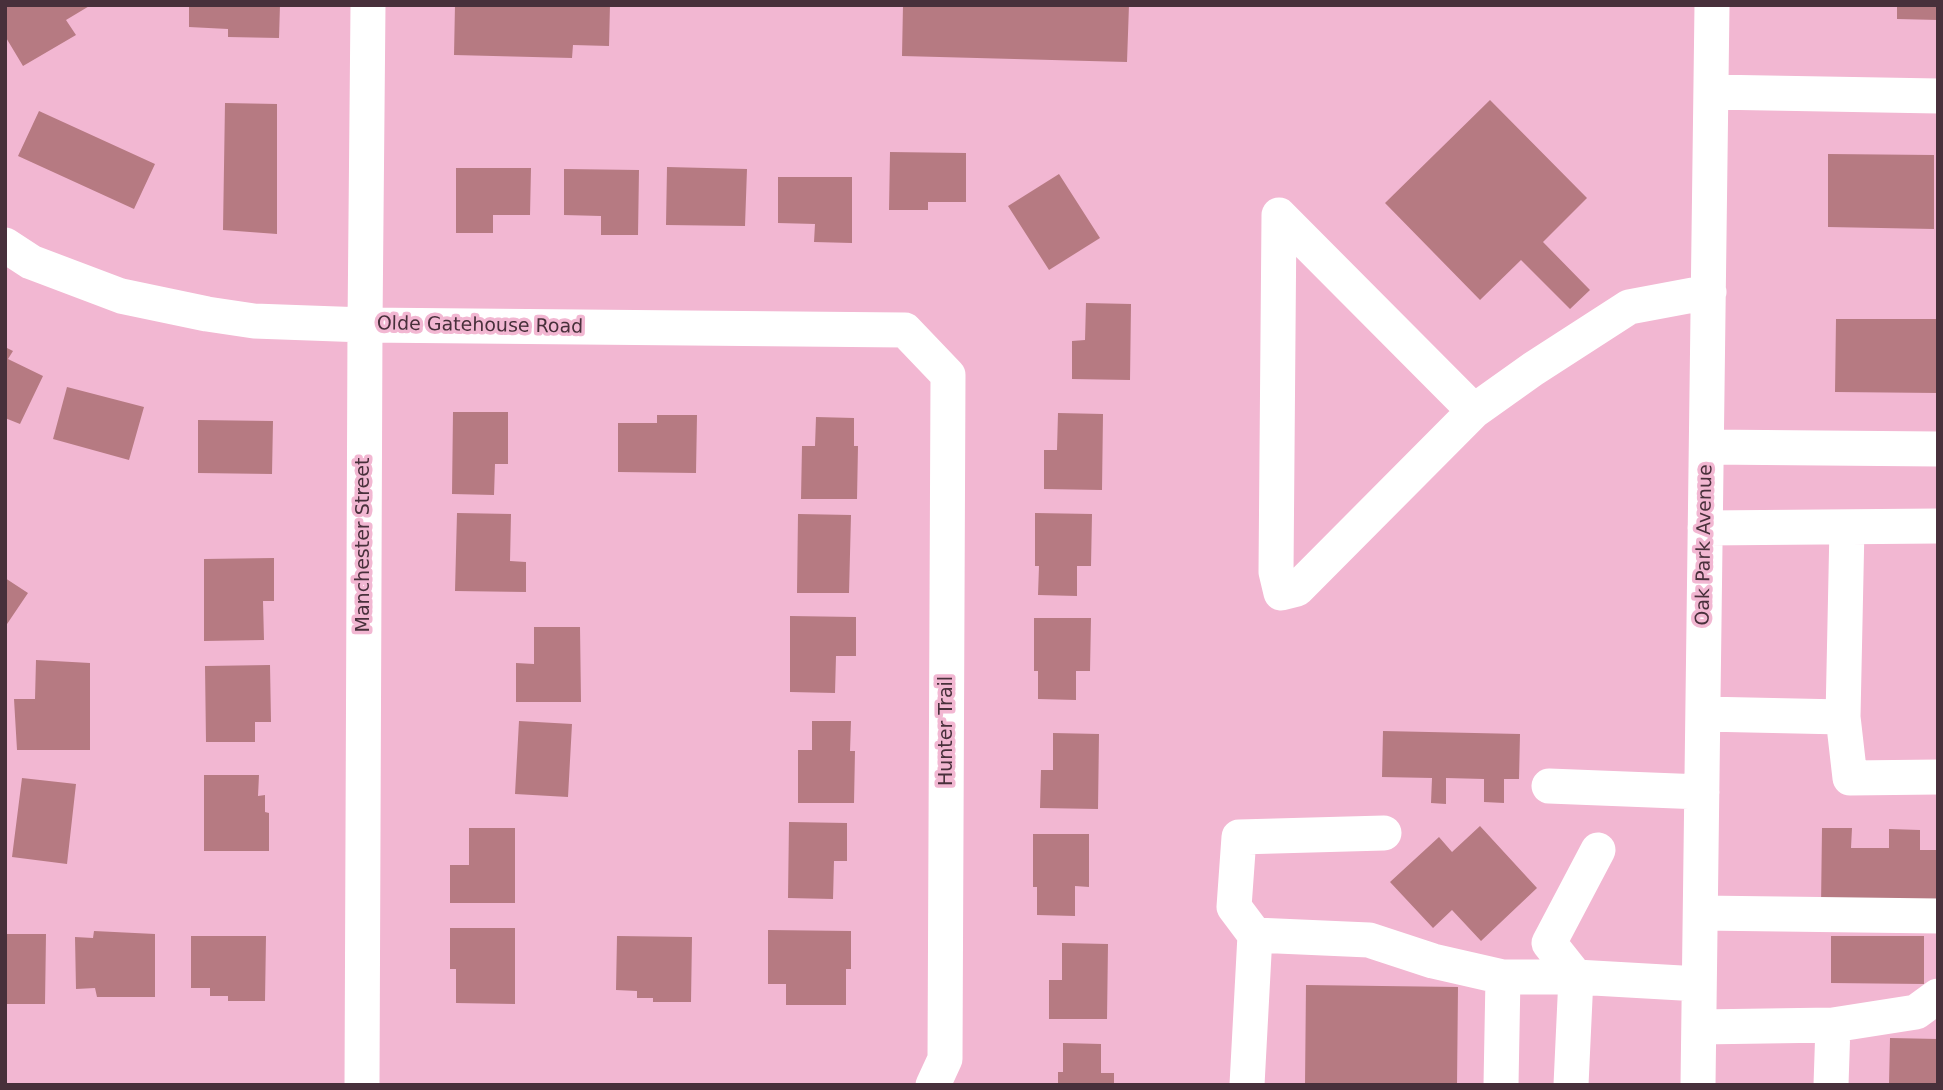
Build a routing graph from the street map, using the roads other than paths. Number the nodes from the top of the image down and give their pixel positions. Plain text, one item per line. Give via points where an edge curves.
1 (368, 5) edge
2 (1712, 5) edge
3 (1711, 92) junction
4 (1938, 96) edge
5 (5, 245) edge
6 (1709, 292) junction
7 (365, 325) junction
8 (948, 375) joint
9 (1474, 411) junction
10 (1707, 447) junction
11 (1938, 449) edge
12 (1938, 526) edge
13 (1847, 527) junction
14 (1706, 528) junction
15 (1703, 713) junction
16 (1843, 717) junction
17 (1938, 777) edge
18 (1549, 786) dead end
19 (1702, 792) junction
20 (1384, 833) dead end
21 (1598, 850) dead end
22 (1701, 914) junction
23 (1938, 916) edge
24 (1255, 935) junction
25 (1576, 976) junction
26 (1503, 977) junction
27 (1699, 984) junction
28 (1938, 996) edge
29 (1833, 1025) junction
30 (1699, 1027) junction
31 (362, 1085) edge
32 (934, 1085) edge
33 (1247, 1085) edge
34 (1502, 1085) edge
35 (1571, 1085) edge
36 (1698, 1085) edge
37 (1831, 1085) edge

1 - 7 street, Manchester Street
2 - 3 street, Oak Park Avenue
3 - 4 street
3 - 6 street, Oak Park Avenue
5 - 7 street, Olde Gatehouse Road via 31,262 121,296 254,321
6 - 9 street via 1629,307
6 - 10 street, Oak Park Avenue
7 - 8 street, Olde Gatehouse Road via 905,330
7 - 31 street, Manchester Street
8 - 32 street, Hunter Trail via 945,1059
9 - 9 street via 1297,589 1281,593 1276,572 1279,215
10 - 11 street
10 - 14 street, Oak Park Avenue
12 - 13 street
13 - 14 street
13 - 16 street
14 - 15 street, Oak Park Avenue
15 - 16 street
15 - 19 street, Oak Park Avenue
16 - 17 street via 1850,778
18 - 19 street
19 - 22 street, Oak Park Avenue
20 - 24 street via 1239,837 1234,908
21 - 25 street via 1549,943
22 - 23 street
22 - 27 street, Oak Park Avenue
24 - 26 street via 1369,940
24 - 33 street
25 - 26 street
25 - 27 street
25 - 35 street
26 - 34 street
27 - 30 street, Oak Park Avenue
28 - 29 street via 1916,1012
29 - 30 street
29 - 37 street
30 - 36 street, Oak Park Avenue

